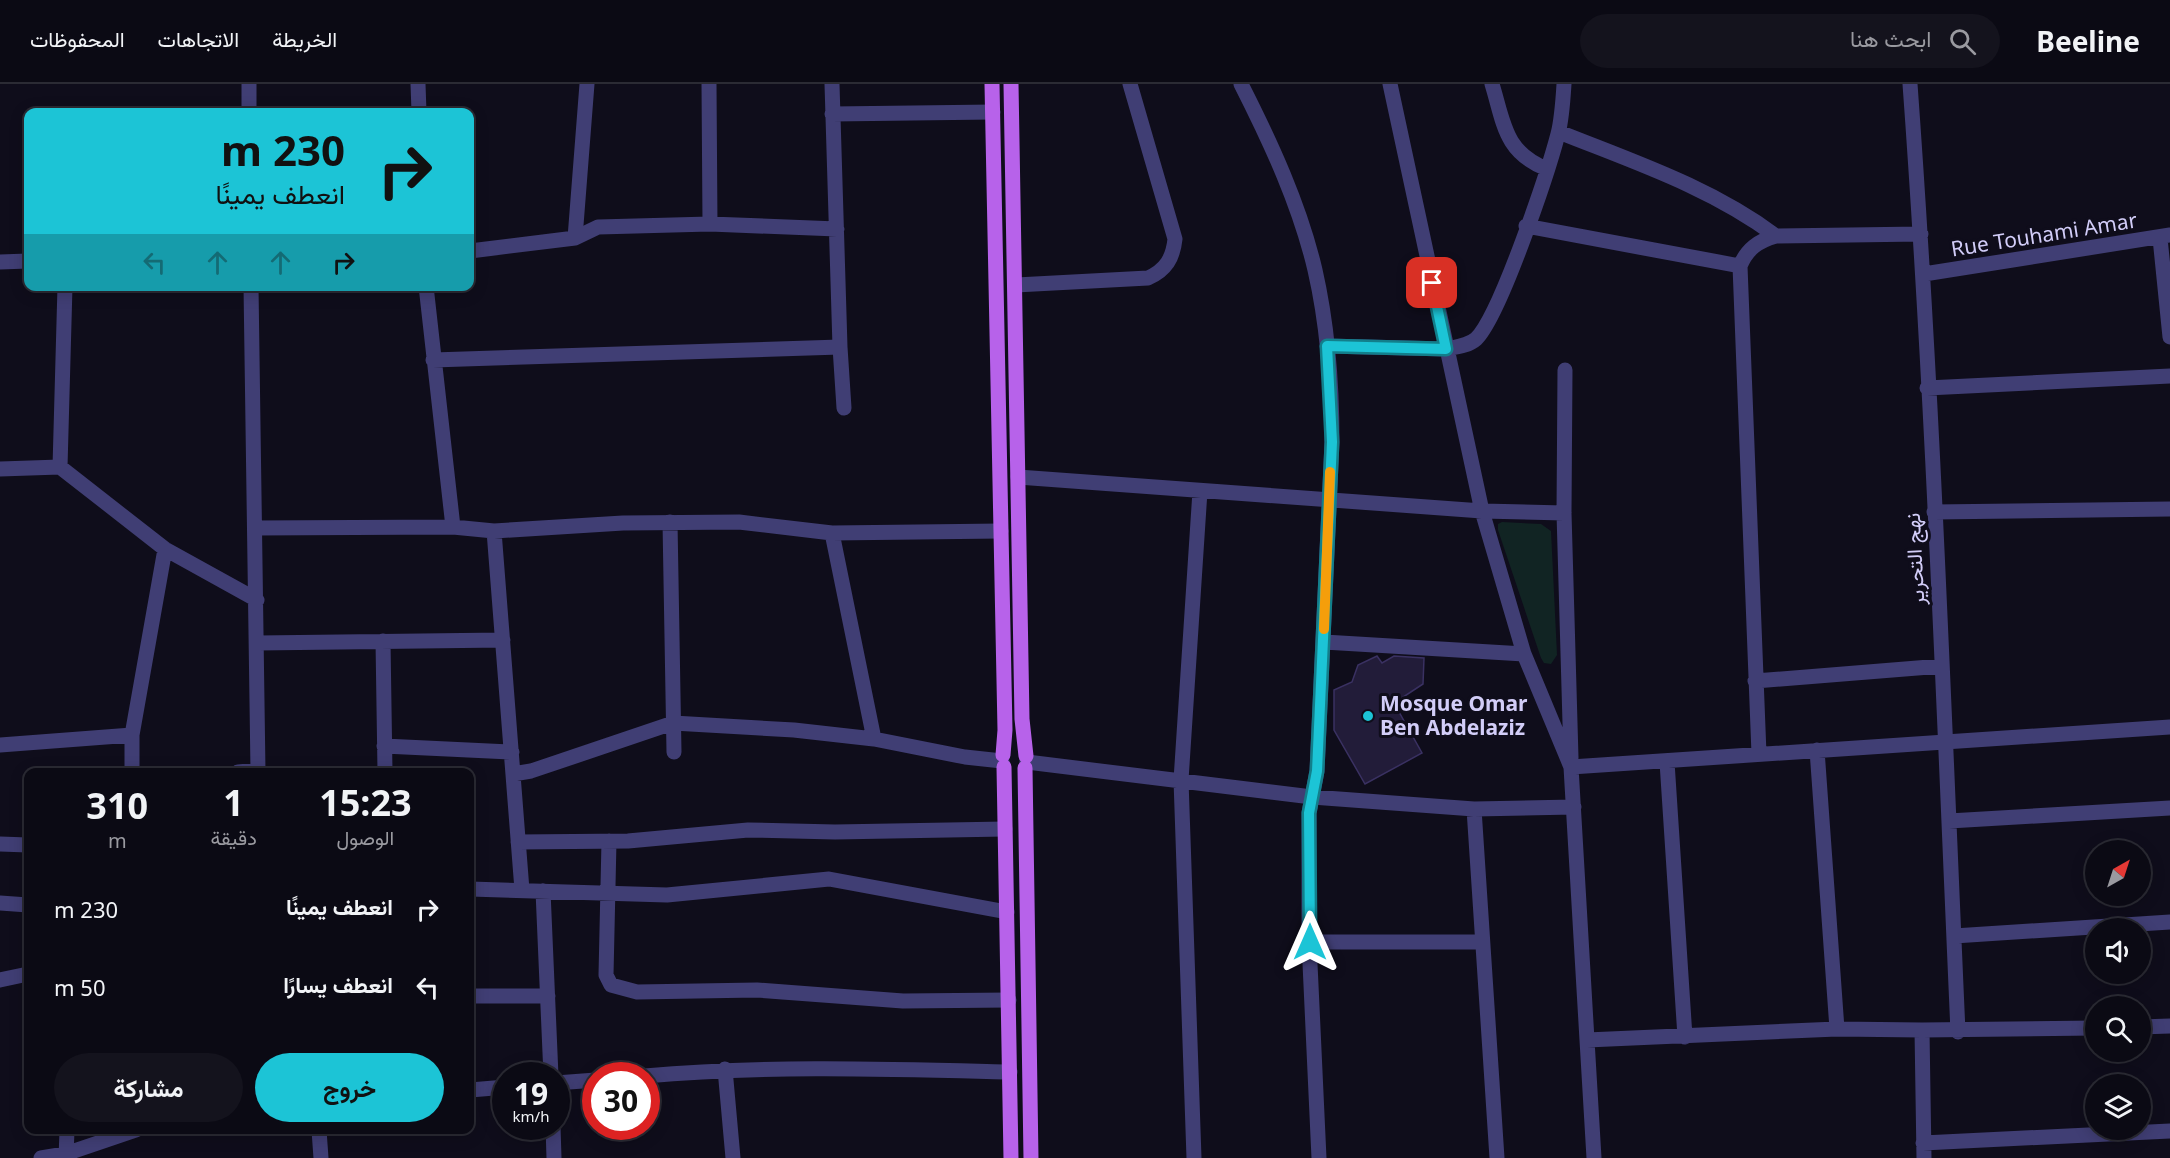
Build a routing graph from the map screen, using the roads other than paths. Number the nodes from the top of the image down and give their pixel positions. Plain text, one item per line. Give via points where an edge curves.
1 (249, 84) edge
2 (418, 84) edge
3 (587, 84) edge
4 (709, 84) edge
5 (832, 84) edge
6 (992, 84) edge
7 (1011, 84) edge
8 (1130, 84) edge
9 (1241, 84) edge
10 (1390, 84) edge
11 (1492, 84) edge
12 (1564, 84) edge
13 (1910, 84) edge
14 (249, 108) edge
15 (418, 108) edge
16 (993, 112) junction
17 (832, 114) junction
18 (1559, 132) junction
19 (1547, 168) junction
20 (710, 224) junction
21 (1526, 226) junction
22 (837, 229) junction
23 (1921, 234) junction
24 (1776, 236) junction
25 (2165, 237) edge
26 (575, 238) junction
27 (474, 251) edge
28 (24, 261) edge
29 (0, 262) edge
30 (1740, 266) junction
31 (1924, 274) junction
32 (1015, 285) junction
33 (64, 291) edge
34 (251, 291) edge
35 (426, 291) edge
36 (2170, 337) edge
37 (1327, 346) junction
38 (840, 347) junction
39 (1446, 349) junction
40 (433, 360) junction
41 (1565, 370) dead end
42 (2170, 376) edge
43 (1927, 388) junction
44 (844, 408) dead end
45 (60, 467) junction
46 (0, 469) edge
47 (1018, 477) junction
48 (1200, 491) junction
49 (1328, 499) junction
50 (2170, 509) edge
51 (1482, 511) junction
52 (1934, 512) junction
53 (1564, 513) junction
54 (670, 522) junction
55 (453, 527) junction
56 (255, 528) junction
57 (494, 531) junction
58 (1000, 531) junction
59 (832, 533) junction
60 (165, 549) junction
61 (257, 600) junction
62 (503, 640) junction
63 (383, 642) junction
64 (1324, 642) junction
65 (258, 643) junction
66 (1524, 654) junction
67 (1942, 666) junction
68 (1755, 681) junction
69 (674, 723) junction
70 (2170, 727) edge
71 (132, 735) junction
72 (874, 739) junction
73 (1945, 741) junction
74 (0, 745) edge
75 (384, 746) junction
76 (1817, 750) junction
77 (512, 752) junction
78 (674, 752) dead end
79 (1759, 754) junction
80 (1003, 761) junction
81 (1026, 762) junction
82 (1667, 762) junction
83 (1572, 766) junction
84 (132, 768) edge
85 (258, 768) edge
86 (385, 768) edge
87 (513, 774) junction
88 (1181, 780) junction
89 (1312, 797) junction
90 (1574, 807) junction
91 (2170, 808) edge
92 (1474, 809) junction
93 (1949, 821) junction
94 (1005, 829) junction
95 (609, 841) junction
96 (518, 842) junction
97 (0, 844) edge
98 (24, 845) edge
99 (474, 889) edge
100 (522, 890) junction
101 (543, 891) junction
102 (608, 893) junction
103 (0, 903) edge
104 (24, 904) edge
105 (1007, 912) junction
106 (2170, 922) edge
107 (1954, 936) junction
108 (1310, 942) junction
109 (1481, 942) junction
110 (24, 975) edge
111 (0, 980) edge
112 (474, 996) edge
113 (548, 996) junction
114 (1009, 1000) junction
115 (2085, 1028) edge
116 (2151, 1028) edge
117 (1837, 1029) junction
118 (1922, 1030) junction
119 (2170, 1031) edge
120 (1958, 1032) junction
121 (1685, 1037) junction
122 (1587, 1040) junction
123 (550, 1062) edge
124 (725, 1068) junction
125 (1010, 1072) junction
126 (660, 1074) edge
127 (492, 1088) edge
128 (474, 1090) edge
129 (2170, 1131) edge
130 (67, 1134) edge
131 (125, 1134) edge
132 (319, 1134) edge
133 (553, 1140) edge
134 (1924, 1151) edge
135 (66, 1156) edge
136 (41, 1158) edge
137 (321, 1158) edge
138 (554, 1158) edge
139 (733, 1158) edge
140 (1011, 1158) edge
141 (1031, 1158) edge
142 (1194, 1158) edge
143 (1319, 1158) edge
144 (1497, 1158) edge
145 (1594, 1158) edge

1 - 14 street
2 - 15 street
3 - 26 street
4 - 20 street
5 - 17 street
6 - 16 main road
7 - 32 main road
8 - 32 street via 1175,238 1169,262 1148,278
9 - 37 street via 1285,179 1315,270
10 - 39 street
11 - 19 street via 1510,143 1533,163
12 - 18 street
13 - 23 street, نهج التحرير
16 - 17 street
16 - 58 main road
17 - 22 street
18 - 19 street
18 - 24 street via 1713,195
19 - 21 street
20 - 22 street
20 - 26 street via 598,227
21 - 30 street
21 - 39 street via 1485,326 1476,339
22 - 38 street
23 - 24 street
23 - 31 street, نهج التحرير
24 - 30 street via 1752,248
25 - 31 street, Rue Touhami Amar
25 - 36 street
26 - 27 street
28 - 29 street
30 - 68 street
31 - 43 street, نهج التحرير
32 - 47 main road
33 - 45 street
34 - 56 street
35 - 40 street
37 - 39 street
37 - 49 street via 1332,442
38 - 40 street
38 - 44 street
39 - 51 street
40 - 55 street
41 - 53 street
42 - 43 street
43 - 52 street, نهج التحرير
45 - 46 street
45 - 60 street
47 - 48 street
47 - 81 main road
48 - 49 street
48 - 88 street
49 - 51 street
49 - 64 street
50 - 52 street
51 - 53 street
51 - 66 street
52 - 67 street, نهج التحرير
53 - 83 street
54 - 57 street
54 - 59 street via 740,522
54 - 69 street
55 - 56 street
55 - 57 street
56 - 61 street
57 - 62 street
58 - 59 street
58 - 80 main road
59 - 72 street
60 - 61 street
60 - 71 street
61 - 65 street
62 - 63 street
62 - 77 street
63 - 65 street
63 - 75 street
64 - 66 street
64 - 89 street
65 - 85 street
66 - 83 street
67 - 68 street
67 - 73 street, نهج التحرير
68 - 79 street
69 - 72 street
69 - 78 street
69 - 87 street via 542,768
70 - 73 street
71 - 74 street
71 - 84 street
72 - 80 street
73 - 76 street
73 - 93 street, نهج التحرير
75 - 77 street
75 - 86 street
76 - 79 street
76 - 117 street
77 - 87 street
79 - 82 street
80 - 81 main road via 1015,773
80 - 81 main road via 1014,748 1021,750
80 - 94 main road
81 - 88 street
81 - 141 main road
82 - 83 street
82 - 121 street
83 - 90 street
87 - 96 street
88 - 89 street
88 - 142 street
89 - 92 street
89 - 108 street
90 - 92 street
90 - 122 street
91 - 93 street
92 - 109 street
93 - 107 street, نهج التحرير
94 - 95 street via 748,830
94 - 105 main road
95 - 96 street
95 - 102 street
96 - 100 street
97 - 98 street
99 - 100 street
100 - 101 street
101 - 102 street
101 - 113 street
102 - 105 street via 667,895 829,879
102 - 114 street via 606,975 610,985 621,990 757,990 903,1001
103 - 104 street
105 - 114 main road
106 - 107 street
107 - 120 street, نهج التحرير
108 - 109 street
108 - 143 street
109 - 144 street
110 - 111 street
112 - 113 street
113 - 123 street
114 - 125 main road
115 - 120 street
116 - 119 street
117 - 118 street
117 - 121 street
118 - 120 street
118 - 134 street
121 - 122 street
122 - 145 street
124 - 125 street
124 - 126 street
124 - 139 street
125 - 140 main road
127 - 128 street
129 - 134 street
130 - 135 street
131 - 135 street
132 - 137 street
133 - 138 street
135 - 136 street

